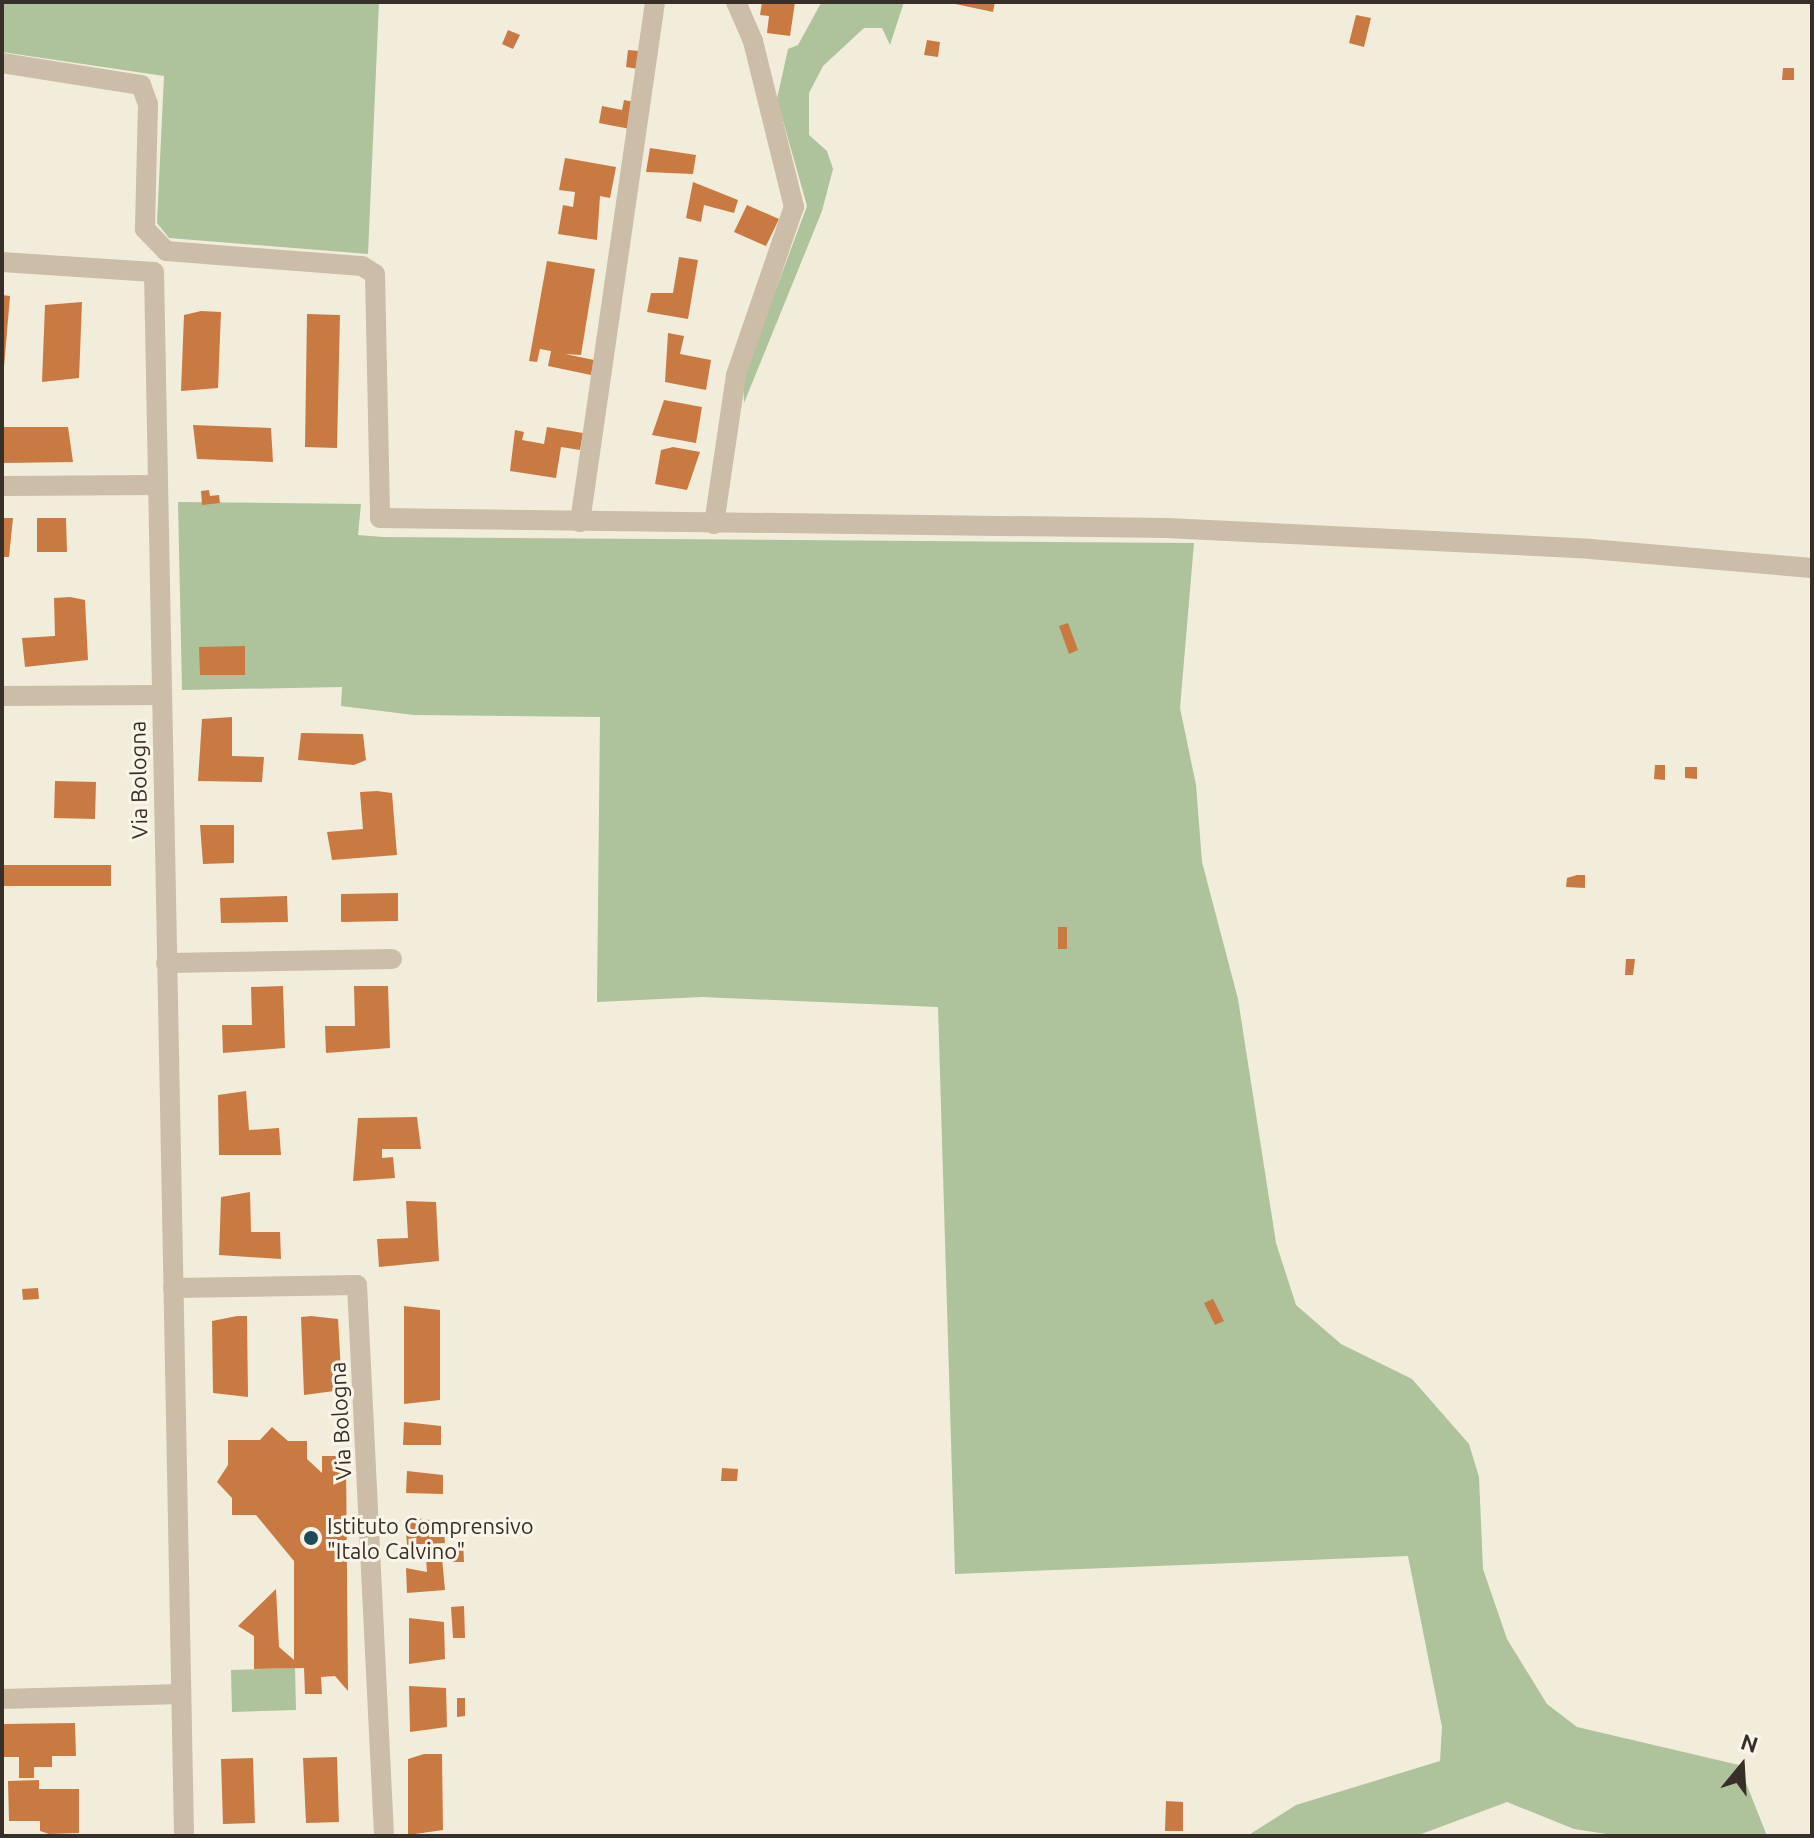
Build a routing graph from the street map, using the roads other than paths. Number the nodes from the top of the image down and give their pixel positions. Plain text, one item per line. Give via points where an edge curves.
1 (655, 2) edge
2 (736, 2) edge
3 (2, 63) edge
4 (2, 262) edge
5 (156, 485) junction
6 (2, 486) edge
7 (580, 522) junction
8 (714, 524) junction
9 (1812, 568) edge
10 (160, 695) junction
11 (2, 696) edge
12 (392, 959) dead end
13 (166, 963) junction
14 (173, 1288) junction
15 (181, 1694) junction
16 (2, 1699) edge
17 (184, 1836) edge
18 (384, 1836) edge

1 - 7 street
2 - 8 street via 753,41 794,207 736,375
3 - 7 street via 141,85 148,104 145,229 166,251 362,266 375,274 380,518
4 - 5 street, Via Bologna via 154,272
5 - 6 street
5 - 10 street, Via Bologna
7 - 8 street
8 - 9 street via 1167,528 1575,548
10 - 11 street
10 - 13 street, Via Bologna
12 - 13 street
13 - 14 street, Via Bologna
14 - 15 street, Via Bologna
14 - 18 street, Via Bologna via 357,1285
15 - 16 street
15 - 17 street, Via Bologna

